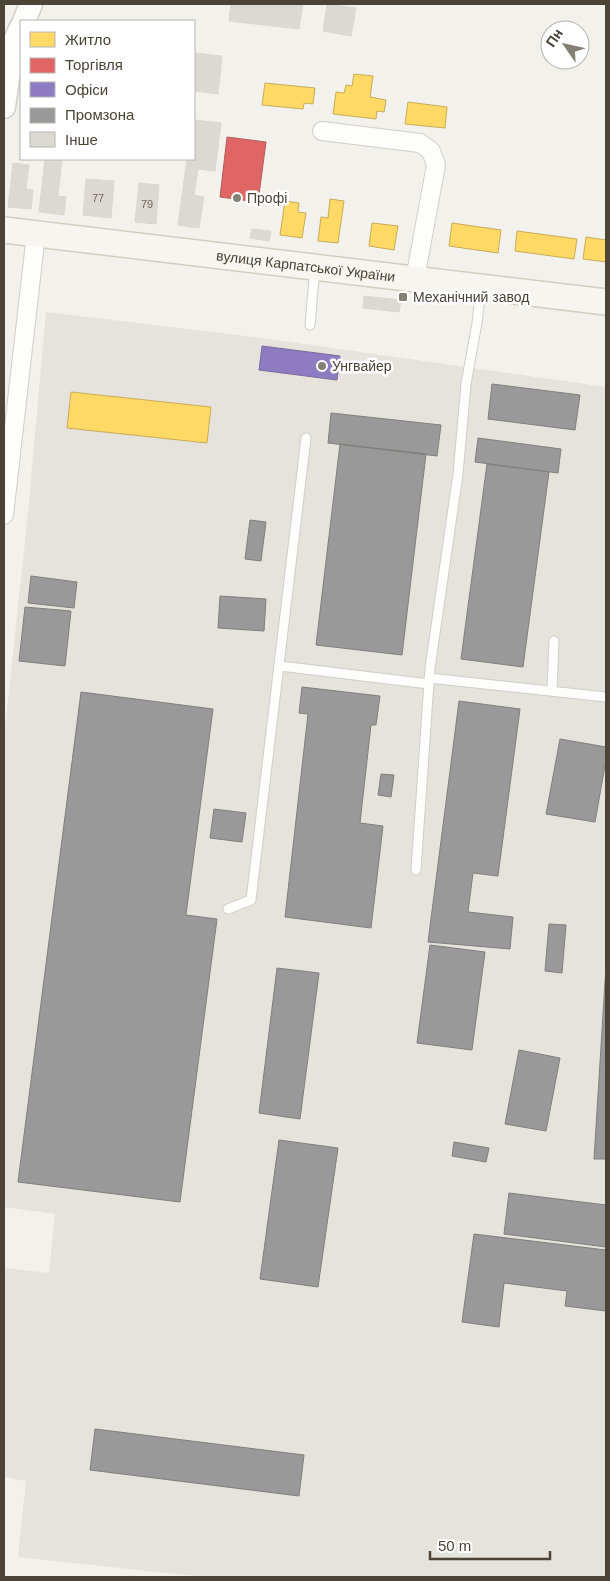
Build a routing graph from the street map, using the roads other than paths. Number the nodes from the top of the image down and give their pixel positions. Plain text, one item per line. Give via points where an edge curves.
1 (31, 4) edge
2 (24, 20) edge
3 (20, 28) edge
4 (4, 107) edge
5 (322, 131) dead end
6 (4, 230) edge
7 (36, 234) junction
8 (315, 267) junction
9 (415, 279) junction
10 (481, 287) junction
11 (606, 302) edge
12 (310, 325) dead end
13 (306, 438) dead end
14 (6, 473) edge
15 (4, 515) edge
16 (554, 642) dead end
17 (280, 666) junction
18 (429, 681) junction
19 (552, 690) junction
20 (606, 697) edge
21 (416, 870) dead end
22 (228, 909) dead end

1 - 2 street
3 - 4 street via 13,44
5 - 9 street via 420,143 431,151 436,165
6 - 7 main road, вулиця Карпатської України
7 - 8 main road, вулиця Карпатської України
7 - 14 street
8 - 9 main road, вулиця Карпатської України
8 - 12 lane
9 - 10 main road, вулиця Карпатської України
10 - 11 main road, вулиця Карпатської України
10 - 18 lane
13 - 17 lane
14 - 15 street
16 - 19 lane
17 - 18 lane
17 - 22 lane via 251,900
18 - 19 lane
18 - 21 lane
19 - 20 lane

